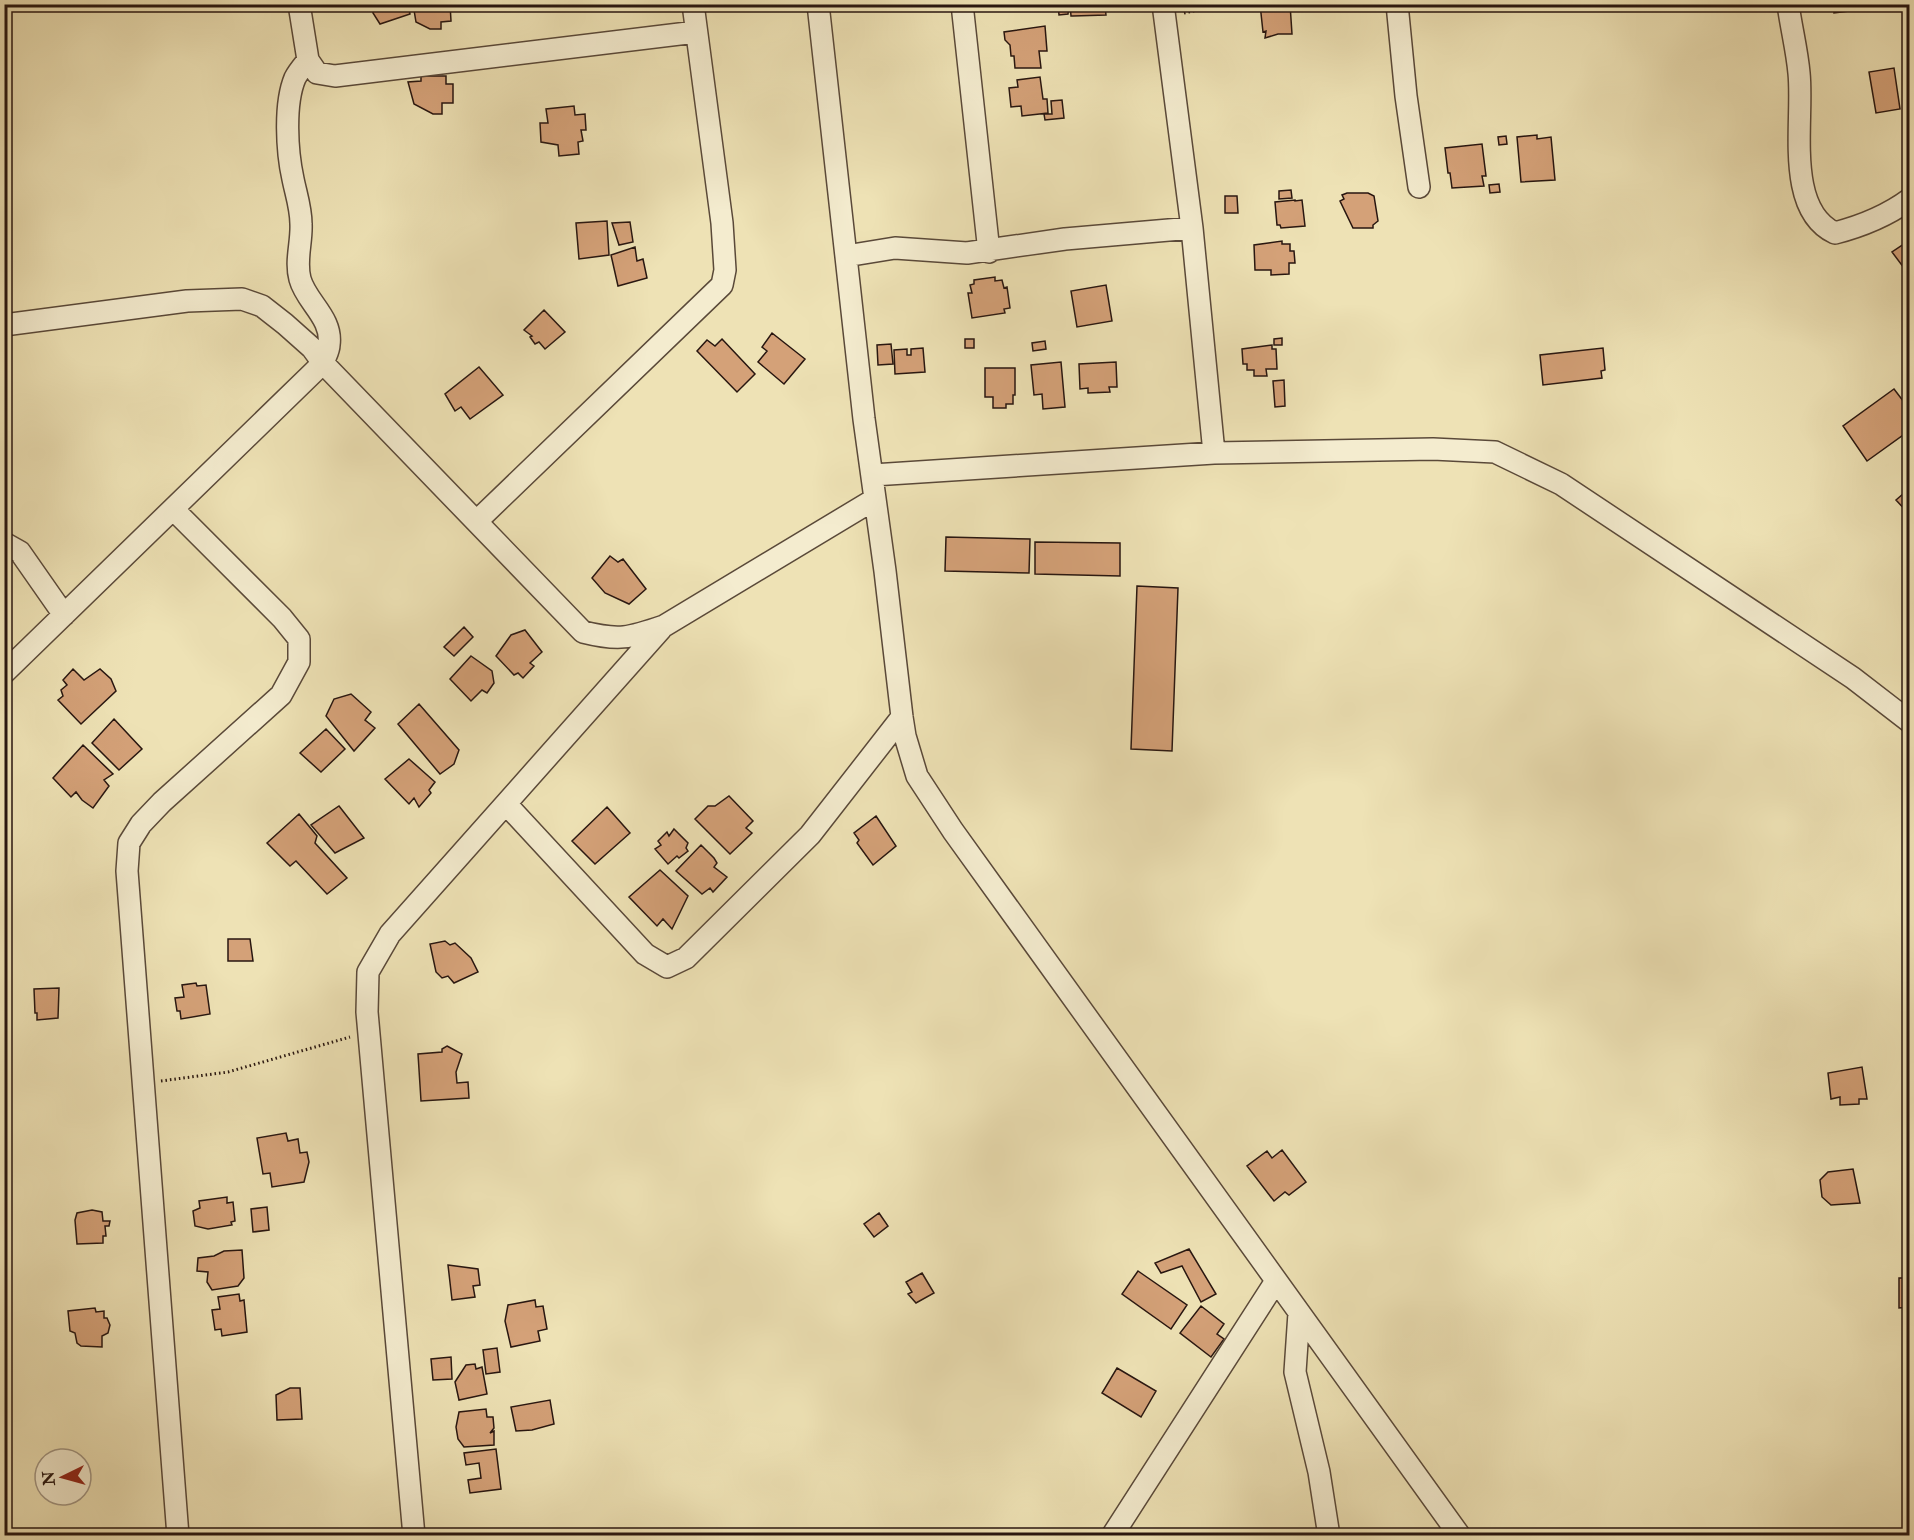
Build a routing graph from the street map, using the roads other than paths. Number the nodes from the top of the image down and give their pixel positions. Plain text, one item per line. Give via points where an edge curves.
1 (299, 4) edge
2 (693, 4) edge
3 (818, 4) edge
4 (962, 4) edge
5 (1397, 4) edge
6 (1788, 4) edge
7 (1164, 10) edge
8 (696, 32) junction
9 (308, 60) junction
10 (1419, 187) dead end
11 (1910, 199) edge
12 (1192, 228) junction
13 (989, 252) junction
14 (846, 256) junction
15 (4, 325) edge
16 (323, 363) junction
17 (1214, 453) junction
18 (873, 475) junction
19 (875, 499) junction
20 (173, 509) junction
21 (477, 521) junction
22 (4, 543) edge
23 (64, 615) junction
24 (663, 626) junction
25 (4, 673) edge
26 (902, 717) junction
27 (1910, 722) edge
28 (506, 804) junction
29 (1276, 1281) junction
30 (1299, 1313) junction
31 (178, 1536) edge
32 (414, 1536) edge
33 (1112, 1536) edge
34 (1329, 1536) edge
35 (1460, 1536) edge

1 - 9 street
2 - 8 street
3 - 14 street
4 - 13 street
5 - 10 street
6 - 11 street via 1799,75 1802,187 1819,222 1835,233 1844,231
7 - 12 street
8 - 9 street via 335,76 317,73
8 - 21 street via 722,223 722,285
9 - 16 street via 295,76 289,97 289,134 302,226 300,281 324,317 330,345
12 - 13 street via 1065,239
12 - 17 street
13 - 14 street via 895,249
14 - 18 street
15 - 16 street via 187,301 242,299 262,306 285,324
16 - 20 street
16 - 21 street
17 - 18 street
17 - 27 street via 1433,449 1496,452 1561,484 1853,678
18 - 19 street
19 - 24 street
19 - 26 street
20 - 23 street
20 - 31 street via 299,639 299,662 281,695 162,802 129,843 127,871
21 - 24 street via 583,632 608,639 635,636
22 - 23 street via 20,552
23 - 25 street
24 - 28 street
26 - 28 street via 810,835 686,958 667,967 645,954
26 - 29 street via 917,776 953,831
28 - 32 street via 390,934 368,972 369,1031
29 - 30 street
29 - 33 street
30 - 34 street via 1295,1372 1319,1472
30 - 35 street

